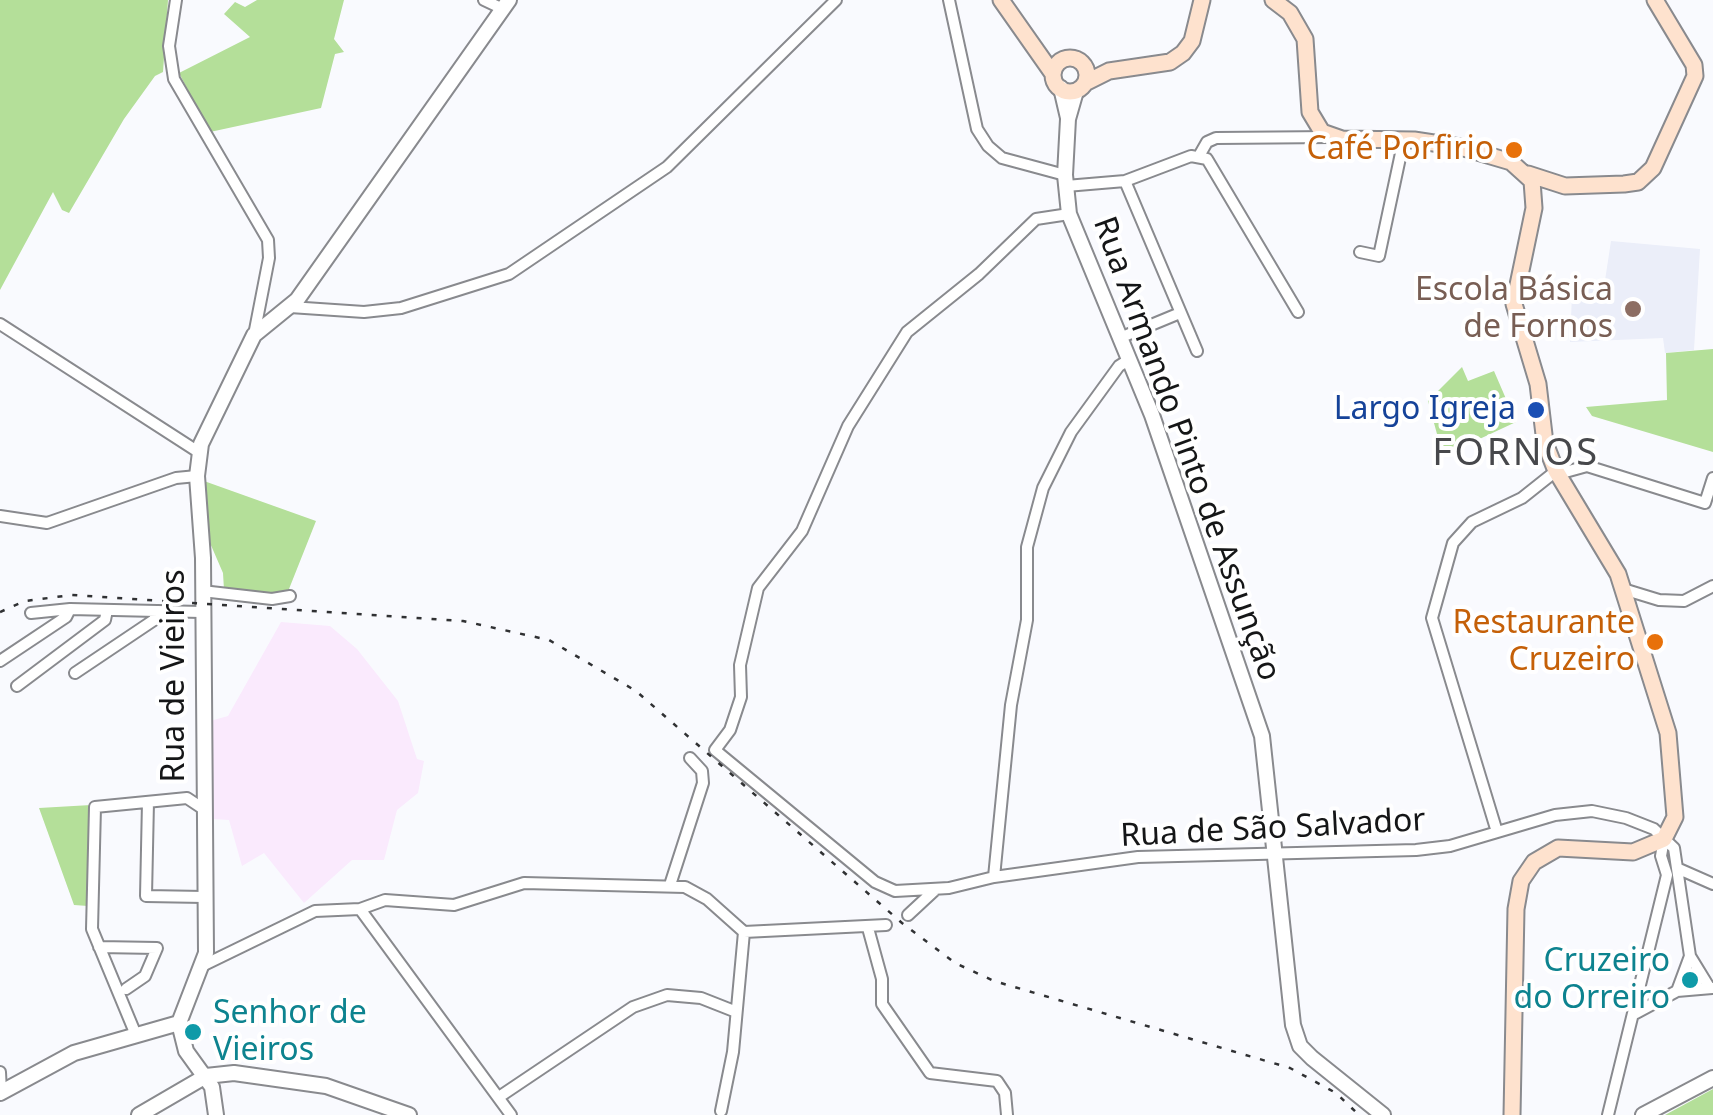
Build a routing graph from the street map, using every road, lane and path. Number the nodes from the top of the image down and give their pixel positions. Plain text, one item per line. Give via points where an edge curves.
1 (176, 0) edge
2 (484, 0) edge
3 (836, 0) edge
4 (949, 0) edge
5 (1001, 0) edge
6 (1202, 0) edge
7 (1273, 0) edge
8 (1654, 0) edge
9 (506, 4) edge
10 (1030, 42) junction
11 (1074, 60) junction
12 (1109, 71) junction
13 (1069, 84) junction
14 (1332, 137) junction
15 (1404, 139) junction
16 (1199, 156) junction
17 (1528, 174) junction
18 (1125, 180) junction
19 (1065, 181) junction
20 (1564, 186) junction
21 (1535, 199) junction
22 (1069, 214) junction
23 (1360, 252) dead end
24 (290, 307) junction
25 (1298, 312) dead end
26 (1180, 313) junction
27 (0, 324) edge
28 (254, 335) junction
29 (1122, 337) junction
30 (1198, 351) dead end
31 (1130, 359) junction
32 (200, 453) junction
33 (1557, 472) junction
34 (197, 476) junction
35 (1713, 478) edge
36 (0, 516) edge
37 (1713, 586) edge
38 (1623, 589) junction
39 (202, 591) junction
40 (290, 596) dead end
41 (70, 610) junction
42 (107, 610) junction
43 (31, 612) dead end
44 (157, 612) junction
45 (201, 612) junction
46 (0, 661) edge
47 (75, 673) dead end
48 (17, 686) dead end
49 (690, 758) dead end
50 (148, 802) junction
51 (202, 808) junction
52 (1497, 832) junction
53 (1664, 838) junction
54 (1278, 854) junction
55 (1679, 870) junction
56 (1667, 875) junction
57 (994, 877) junction
58 (1713, 884) edge
59 (670, 885) junction
60 (936, 889) junction
61 (204, 897) junction
62 (360, 909) junction
63 (908, 915) dead end
64 (886, 925) dead end
65 (868, 928) junction
66 (744, 932) junction
67 (99, 947) junction
68 (1690, 956) junction
69 (204, 965) junction
70 (1711, 988) edge
71 (126, 989) dead end
72 (1677, 991) junction
73 (734, 1011) junction
74 (1636, 1013) junction
75 (178, 1024) junction
76 (136, 1035) junction
77 (0, 1072) edge
78 (206, 1076) junction
79 (1713, 1078) edge
80 (0, 1093) edge
81 (499, 1097) junction
82 (721, 1112) dead end
83 (139, 1115) edge
84 (216, 1115) edge
85 (409, 1115) edge
86 (511, 1115) edge
87 (1007, 1115) edge
88 (1383, 1115) edge
89 (1512, 1115) edge
90 (1608, 1115) edge
91 (1643, 1115) edge

1 - 28 street via 174,79 268,240
2 - 9 street
3 - 24 street via 667,167 509,274 401,308
4 - 19 street via 977,129 1002,158
5 - 10 main road
6 - 12 main road via 1183,53 1170,62
7 - 14 main road via 1306,38 1310,112
8 - 20 main road via 1695,76 1653,168 1638,182
9 - 24 street
10 - 11 main road
10 - 13 main road
11 - 12 main road
11 - 13 main road
11 - 13 main road via 1087,72
12 - 13 main road
13 - 19 street, Rua Armando Pinto de Assunção
14 - 15 main road
14 - 16 street via 1216,138
15 - 17 main road via 1492,155
15 - 23 street via 1379,256
16 - 18 street
16 - 25 street
17 - 20 main road
17 - 21 main road
18 - 19 street
18 - 26 street
19 - 22 street, Rua Armando Pinto de Assunção
20 - 21 main road
21 - 33 main road via 1514,304
22 - 29 street, Rua Armando Pinto de Assunção
22 - 60 street, Rua de São Salvador via 1036,218 907,332 848,426 802,531 758,588 740,665 741,697 715,750 874,882 895,891
24 - 28 street
26 - 29 street
26 - 30 street
27 - 32 street
28 - 32 street, Rua de Vieiros
29 - 31 street, Rua Armando Pinto de Assunção
31 - 54 street, Rua Armando Pinto de Assunção via 1262,736
31 - 57 street via 1071,432 1044,488 1027,546 1028,620
32 - 34 street, Rua de Vieiros
33 - 35 street via 1587,466 1706,503
33 - 38 main road
33 - 52 street via 1472,522 1453,543 1432,618
34 - 36 street via 47,523
34 - 39 street, Rua de Vieiros
37 - 38 street via 1684,600
38 - 53 main road via 1671,748 1675,818
39 - 40 street
39 - 45 street, Rua de Vieiros
41 - 42 street
41 - 43 street
41 - 46 street
42 - 44 street
42 - 48 street via 105,620
44 - 45 street
44 - 47 street
45 - 51 street, Rua de Vieiros
49 - 59 street via 703,783
50 - 51 street via 187,798
50 - 61 street via 146,896
50 - 67 street via 94,807 92,929
51 - 61 street, Rua de Vieiros
52 - 53 street, Rua de São Salvador via 1592,811 1626,818
52 - 54 street, Rua de São Salvador via 1416,850
53 - 55 street
53 - 56 street
53 - 89 main road via 1633,852 1558,848 1524,875 1516,909
54 - 57 street, Rua de São Salvador via 1138,857
54 - 88 street, Rua Armando Pinto de Assunção via 1300,1046
55 - 56 street
55 - 58 street
55 - 68 street
56 - 74 street
57 - 60 street, Rua de São Salvador
59 - 62 street via 524,883 454,905 385,900
59 - 66 street via 707,898
60 - 63 street
61 - 69 street, Rua de Vieiros
62 - 69 street via 315,911
62 - 81 street
64 - 65 street
65 - 66 street
65 - 87 street via 882,1004 930,1073 998,1082
66 - 73 street
67 - 71 street via 156,948 145,976
67 - 76 street
68 - 70 street
68 - 72 street
69 - 75 street, Rua de Vieiros
70 - 72 street
72 - 74 street
73 - 81 street via 667,995 633,1007
73 - 82 street
74 - 90 street
75 - 76 street
75 - 78 street via 186,1051
76 - 80 street via 74,1053
77 - 80 street
78 - 83 street
78 - 84 street
78 - 85 street via 246,1074 326,1086
79 - 91 street
81 - 86 street

